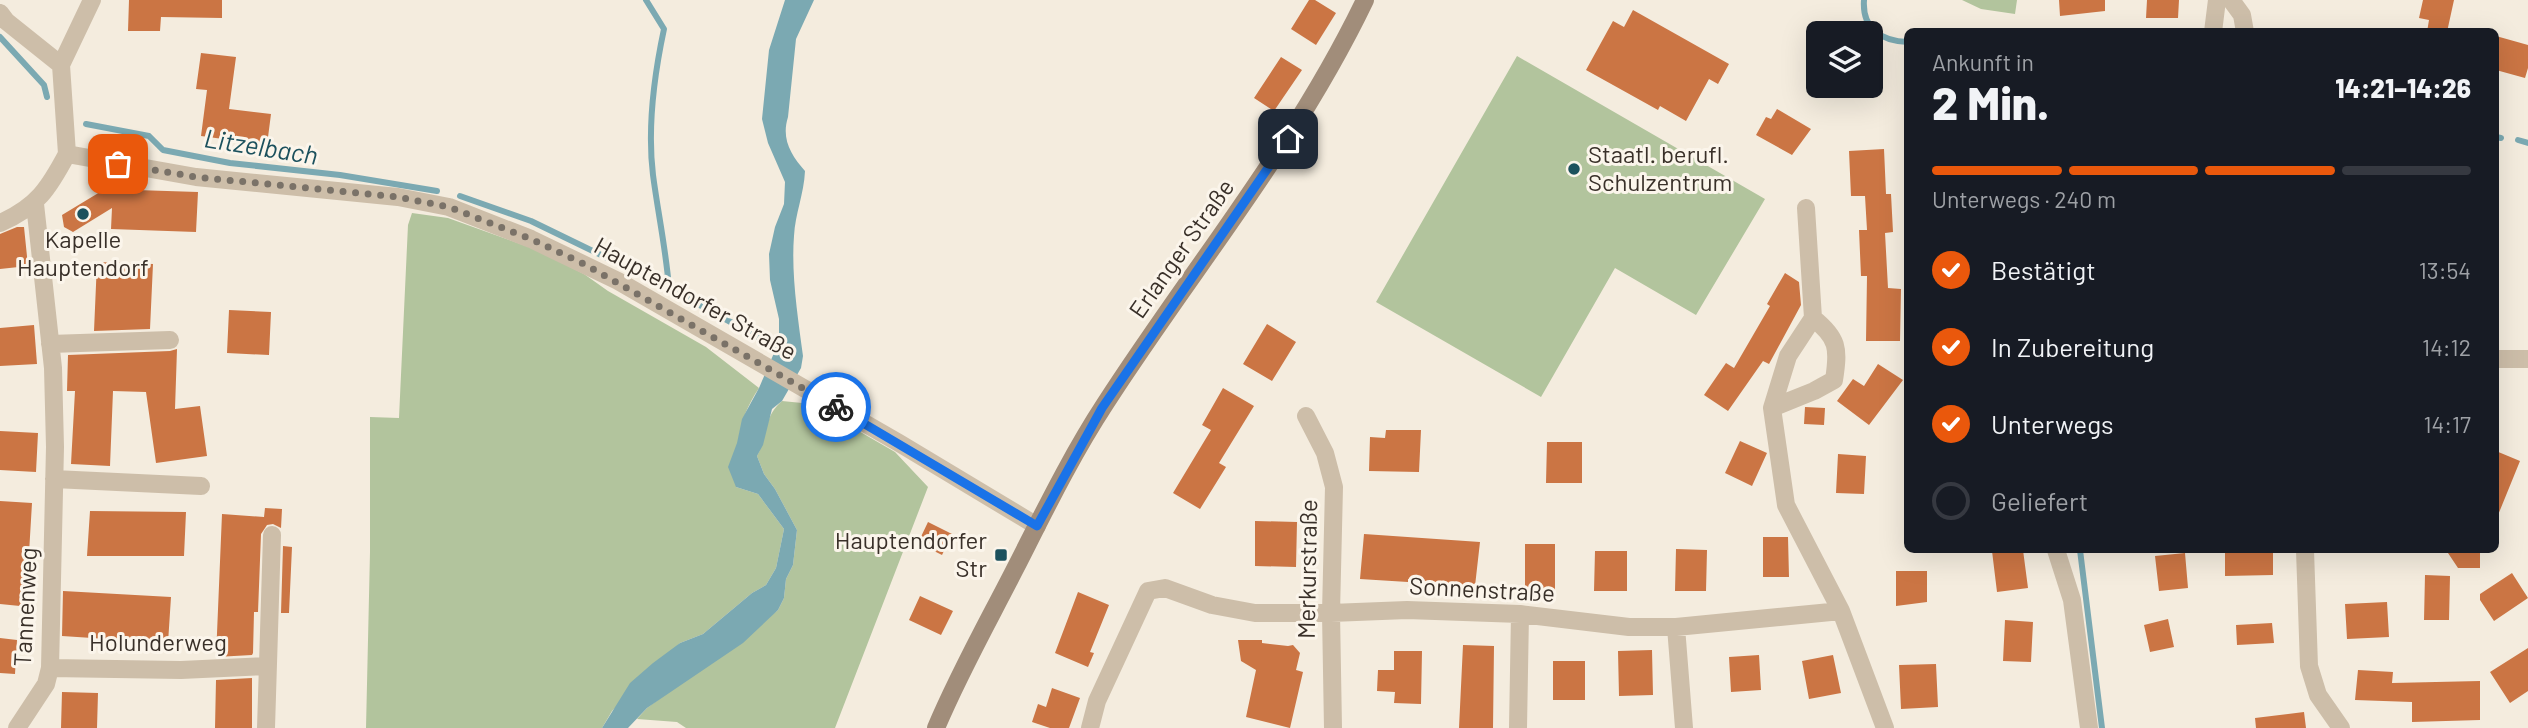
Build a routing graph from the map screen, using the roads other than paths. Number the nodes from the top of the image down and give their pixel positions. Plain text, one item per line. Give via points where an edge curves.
1 (92, 0) edge
2 (1365, 0) edge
3 (2217, 0) edge
4 (2231, 0) edge
5 (0, 13) edge
6 (2214, 28) edge
7 (2244, 28) edge
8 (61, 65) junction
9 (67, 154) junction
10 (35, 204) junction
11 (1807, 208) dead end
12 (0, 222) edge
13 (1813, 318) junction
14 (170, 340) dead end
15 (50, 344) junction
16 (2499, 359) edge
17 (2528, 359) edge
18 (1772, 408) junction
19 (1306, 416) dead end
20 (54, 479) junction
21 (201, 486) dead end
22 (1037, 526) junction
23 (272, 535) dead end
24 (2057, 553) edge
25 (2305, 553) edge
26 (1841, 611) junction
27 (1331, 614) junction
28 (1520, 614) junction
29 (1676, 627) junction
30 (267, 666) junction
31 (50, 668) junction
32 (17, 728) edge
33 (266, 728) edge
34 (936, 728) edge
35 (1090, 728) edge
36 (1333, 728) edge
37 (1518, 728) edge
38 (1684, 728) edge
39 (1885, 728) edge
40 (2089, 728) edge
41 (2342, 728) edge

1 - 8 street
2 - 22 street, Erlanger Straße via 1301,119 1102,408
3 - 6 street
4 - 7 street via 2242,15
5 - 8 street
8 - 9 street
9 - 10 street
9 - 22 street, Hauptendorfer Straße via 196,177 398,197 449,207 586,265
10 - 12 street
10 - 15 street, Tannenweg
11 - 13 street
13 - 18 street via 1788,356
13 - 18 street via 1830,332 1838,357 1834,380
14 - 15 street
15 - 20 street, Tannenweg
16 - 17 street
18 - 26 street via 1786,505
19 - 27 street, Merkurstraße via 1325,453 1334,487
20 - 21 street
20 - 31 street, Tannenweg
22 - 34 street, Erlanger Straße
23 - 30 street
24 - 40 street via 2072,600
25 - 41 street via 2309,666 2318,695
26 - 29 street, Sonnenstraße
26 - 39 street
27 - 28 street, Sonnenstraße via 1407,610
27 - 35 street, Sonnenstraße via 1255,612 1212,606 1165,588 1148,591 1097,701
27 - 36 street, Merkurstraße
28 - 29 street, Sonnenstraße via 1629,627
28 - 37 street
29 - 38 street
30 - 31 street, Holunderweg
30 - 33 street
31 - 32 street, Tannenweg via 46,684

